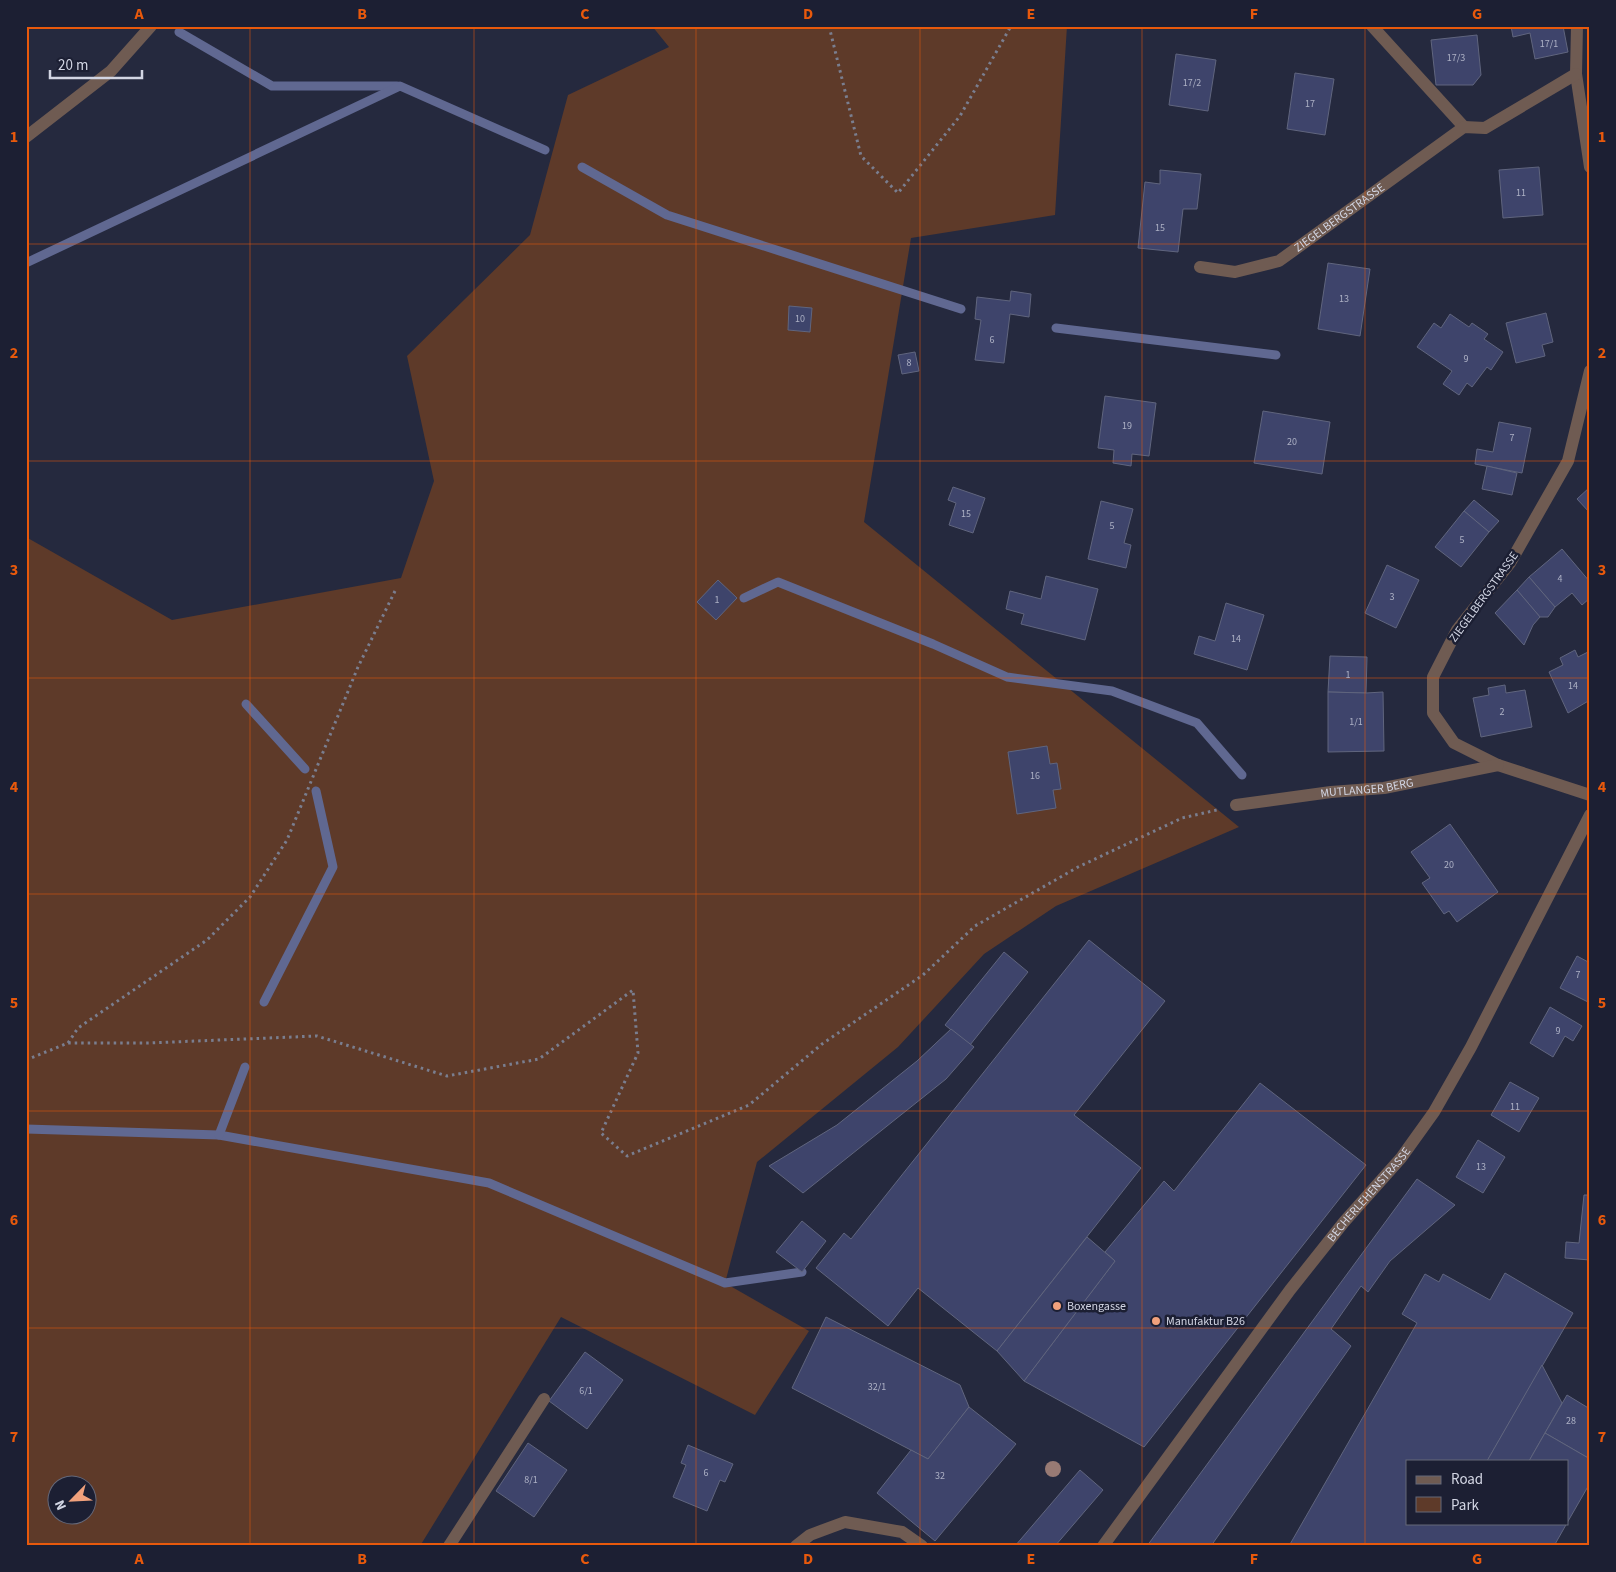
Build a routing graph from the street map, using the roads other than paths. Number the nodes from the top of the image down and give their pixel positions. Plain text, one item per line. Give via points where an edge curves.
1 (151, 26) edge
2 (1372, 26) edge
3 (1582, 28) edge
4 (1576, 74) junction
5 (1464, 127) junction
6 (26, 137) edge
7 (1590, 167) edge
8 (1200, 267) dead end
9 (1590, 371) edge
10 (1498, 766) junction
11 (1590, 795) edge
12 (1236, 805) road end
13 (1590, 815) edge
14 (544, 1399) dead end
15 (449, 1546) edge
16 (796, 1546) edge
17 (922, 1546) edge
18 (1103, 1546) edge

1 - 6 street via 111,71
2 - 5 street
3 - 4 street
4 - 5 street via 1485,128
4 - 7 street
5 - 8 street, ZIEGELBERGSTRASSE via 1279,261 1235,272
9 - 10 street, ZIEGELBERGSTRASSE via 1568,461 1510,564 1458,630 1433,677 1433,713 1454,743
10 - 11 street, ZIEGELBERGSTRASSE
10 - 12 street, MUTLANGER BERG via 1384,788
13 - 18 street, BECHERLEHENSTRASSE via 1471,1047 1434,1112 1402,1158 1344,1222 1290,1290
14 - 15 street
16 - 17 street via 810,1535 845,1522 902,1532

